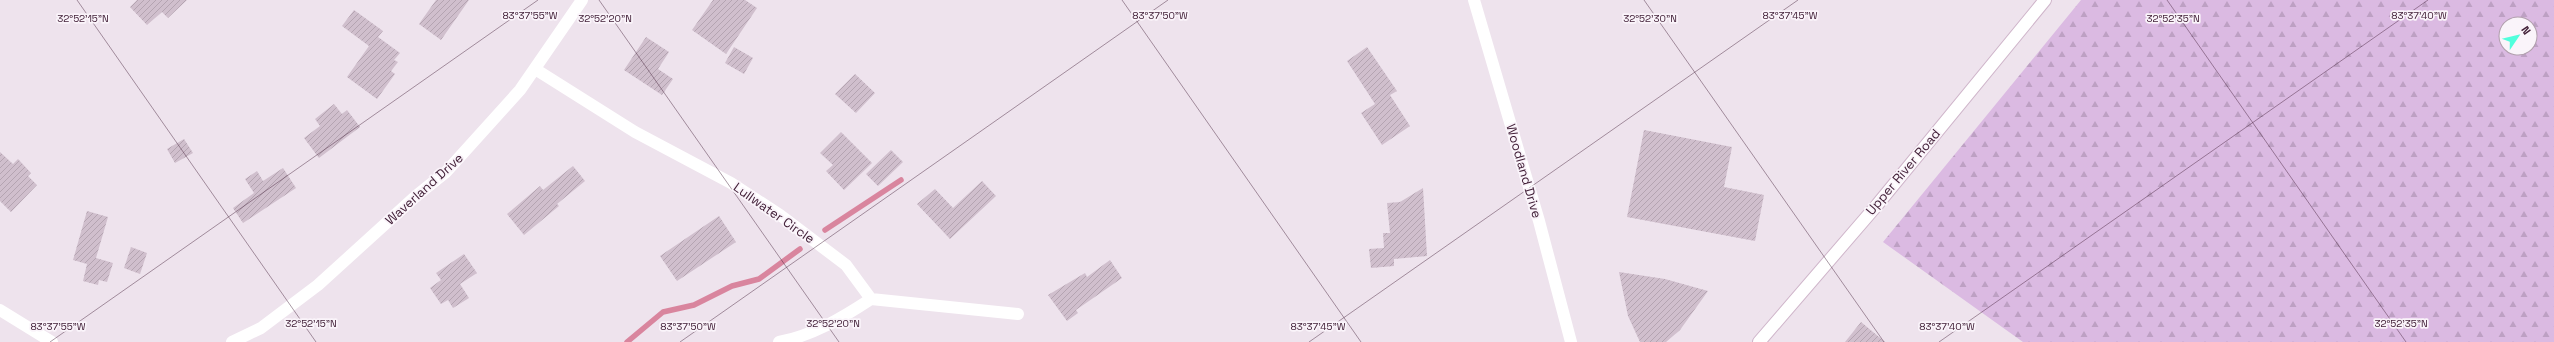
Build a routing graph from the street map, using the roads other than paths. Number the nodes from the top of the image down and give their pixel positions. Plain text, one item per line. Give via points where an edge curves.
1 (582, 0) edge
2 (1474, 0) edge
3 (2045, 0) edge
4 (535, 69) junction
5 (871, 299) junction
6 (0, 310) edge
7 (1018, 314) dead end
8 (52, 342) edge
9 (232, 342) edge
10 (779, 342) edge
11 (1571, 342) edge
12 (1759, 342) edge

1 - 4 street, Waverland Drive
2 - 11 street, Woodland Drive via 1539,221
3 - 12 street, Upper River Road via 1877,205
4 - 5 street, Lullwater Circle via 635,132 731,183 780,216 846,265
4 - 9 street, Waverland Drive via 520,90 446,172 416,196 318,286 261,328
5 - 7 street
5 - 10 street via 837,321 809,334
6 - 8 street

